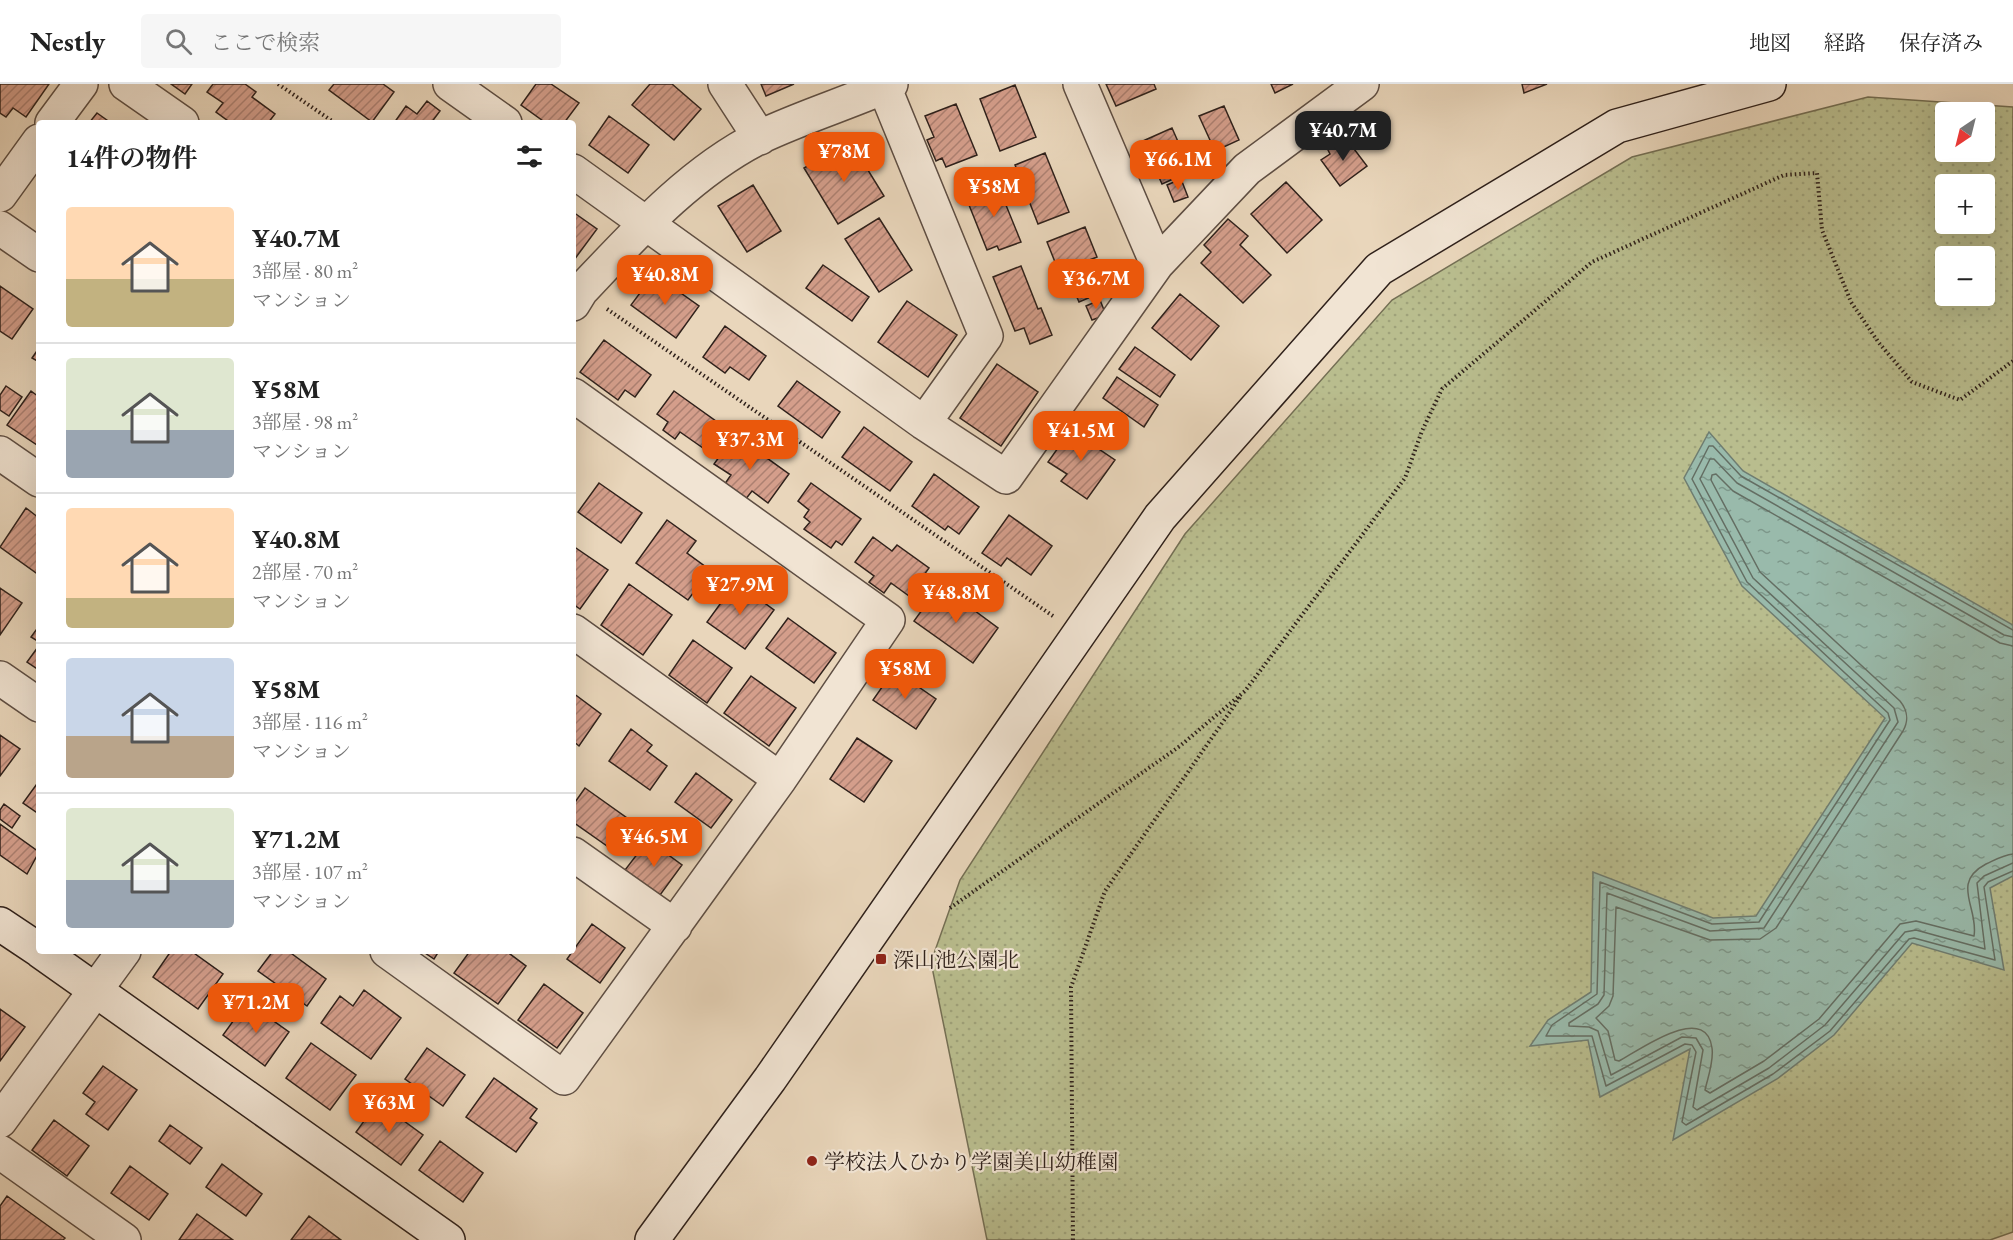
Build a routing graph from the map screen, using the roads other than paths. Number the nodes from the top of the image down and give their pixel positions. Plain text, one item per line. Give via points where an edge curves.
1 (81, 84) edge
2 (126, 84) edge
3 (450, 84) edge
4 (725, 84) edge
5 (1080, 84) edge
6 (1362, 84) edge
7 (1769, 84) edge
8 (886, 85) edge
9 (54, 120) edge
10 (178, 120) edge
11 (501, 120) edge
12 (760, 138) junction
13 (36, 145) edge
14 (576, 173) edge
15 (0, 195) edge
16 (646, 223) junction
17 (0, 228) edge
18 (36, 253) edge
19 (1157, 264) junction
20 (577, 298) edge
21 (576, 397) edge
22 (924, 423) junction
23 (0, 453) edge
24 (36, 478) edge
25 (576, 633) edge
26 (0, 678) edge
27 (36, 703) edge
28 (780, 779) junction
29 (576, 856) edge
30 (0, 924) edge
31 (675, 926) junction
32 (36, 949) edge
33 (44, 954) edge
34 (122, 954) edge
35 (391, 954) edge
36 (96, 989) junction
37 (0, 1121) edge
38 (0, 1152) edge
39 (124, 1240) edge
40 (448, 1240) edge
41 (652, 1240) edge

1 - 9 street
2 - 10 street
3 - 11 street
4 - 12 street
5 - 19 street
6 - 19 street via 1247,169
7 - 41 street via 1617,126 1379,269 1160,517 770,1079
8 - 12 street
8 - 22 street via 986,336
12 - 16 street via 714,165
13 - 15 street
14 - 16 street
16 - 20 street
16 - 22 street
17 - 18 street
19 - 22 street via 1006,477
21 - 28 street via 888,620
23 - 24 street
25 - 28 street
26 - 27 street
28 - 31 street
29 - 31 street
30 - 32 street
31 - 35 street via 564,1078
33 - 36 street
34 - 36 street
36 - 37 street
36 - 40 street
38 - 39 street

